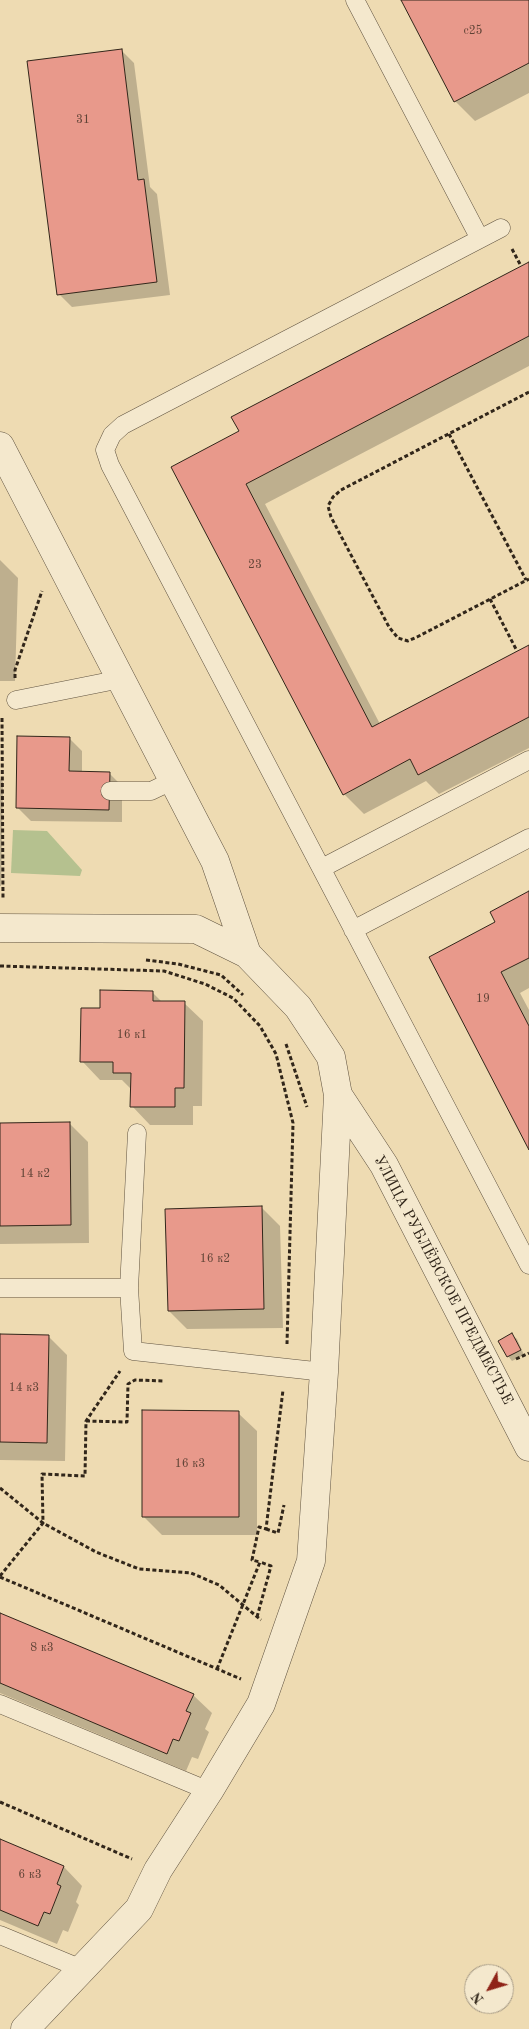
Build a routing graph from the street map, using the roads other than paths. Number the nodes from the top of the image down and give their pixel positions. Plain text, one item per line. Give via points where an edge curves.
1 (355, 0) edge
2 (501, 228) dead end
3 (480, 239) junction
4 (0, 446) edge
5 (121, 679) junction
6 (10, 697) road end
7 (529, 760) edge
8 (174, 780) junction
9 (110, 790) dead end
10 (529, 838) edge
11 (322, 868) junction
12 (1, 915) edge
13 (353, 930) junction
14 (247, 954) junction
15 (338, 1095) junction
16 (137, 1133) dead end
17 (529, 1265) edge
18 (0, 1288) edge
19 (129, 1288) junction
20 (324, 1372) junction
21 (529, 1447) edge
22 (0, 1704) edge
23 (209, 1791) junction
24 (0, 1934) edge
25 (82, 1969) junction
26 (25, 2029) edge

1 - 3 lane
2 - 3 lane
3 - 11 lane via 123,425 112,436 106,450 110,465
4 - 5 street
5 - 6 lane
5 - 8 street
7 - 11 lane
8 - 9 lane via 151,791
8 - 14 street via 215,861
10 - 13 lane
11 - 13 lane
12 - 14 street, УЛИЦА РУБЛЁВСКОЕ ПРЕДМЕСТЬЕ via 196,929
13 - 17 lane
14 - 15 street, УЛИЦА РУБЛЁВСКОЕ ПРЕДМЕСТЬЕ via 298,1006 331,1057
15 - 20 street
15 - 21 street, УЛИЦА РУБЛЁВСКОЕ ПРЕДМЕСТЬЕ via 384,1165
16 - 19 lane
18 - 19 lane
19 - 20 lane via 133,1351
20 - 23 street via 311,1561 261,1704
22 - 23 lane
23 - 25 street via 158,1870 139,1909
24 - 25 lane
25 - 26 street

